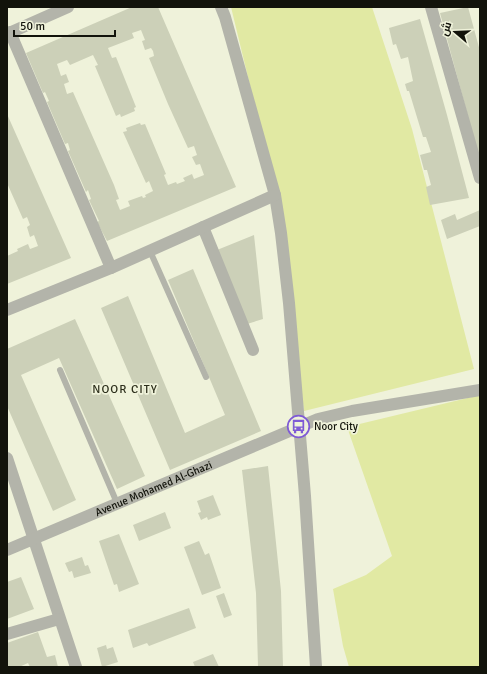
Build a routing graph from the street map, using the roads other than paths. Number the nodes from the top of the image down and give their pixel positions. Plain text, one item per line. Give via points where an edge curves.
1 (68, 7) edge
2 (221, 7) edge
3 (432, 7) edge
4 (9, 33) edge
5 (480, 178) edge
6 (275, 196) junction
7 (203, 227) junction
8 (150, 251) junction
9 (111, 268) junction
10 (7, 310) edge
11 (252, 350) dead end
12 (60, 370) dead end
13 (206, 377) dead end
14 (480, 390) edge
15 (299, 426) junction
16 (7, 458) edge
17 (117, 503) junction
18 (33, 539) junction
19 (7, 550) edge
20 (59, 619) junction
21 (7, 634) edge
22 (76, 667) edge
23 (316, 667) edge

1 - 4 street
2 - 6 street
3 - 5 street
4 - 9 street
6 - 7 street
6 - 15 street via 289,303
7 - 8 street
7 - 11 street
8 - 9 street
8 - 13 lane
9 - 10 street
12 - 17 lane
14 - 15 street, Avenue Mohamed Al-Ghazi via 352,411
15 - 17 street, Avenue Mohamed Al-Ghazi
15 - 23 street via 311,566
16 - 18 street
17 - 18 street, Avenue Mohamed Al-Ghazi
18 - 19 street, Avenue Mohamed Al-Ghazi
18 - 20 street
20 - 21 street
20 - 22 street

